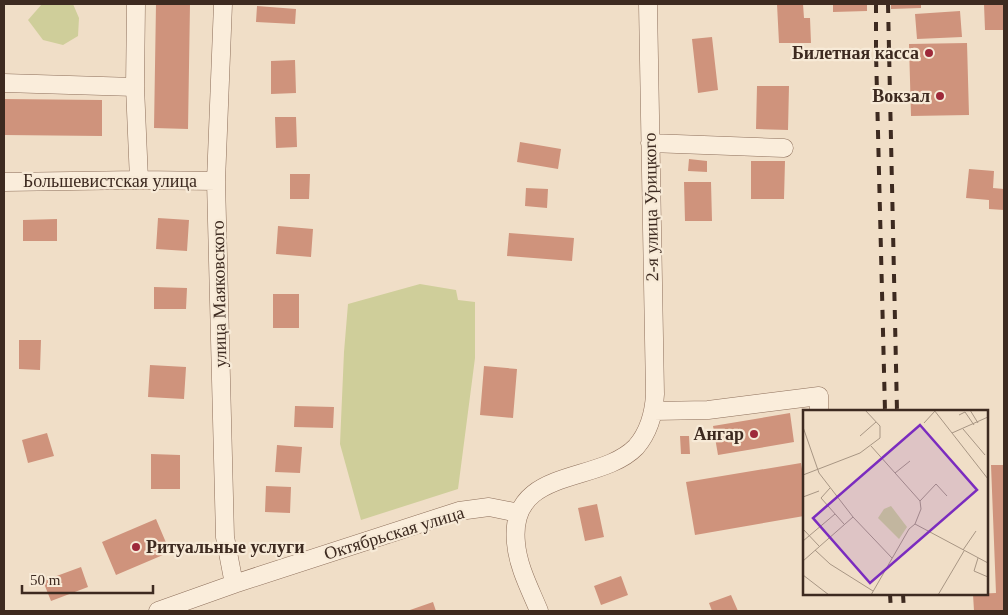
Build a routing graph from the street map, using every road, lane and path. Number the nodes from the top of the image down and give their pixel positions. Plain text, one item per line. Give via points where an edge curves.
1 (136, 4) edge
2 (223, 4) edge
3 (648, 4) edge
4 (4, 83) edge
5 (135, 86) junction
6 (650, 143) junction
7 (784, 148) dead end
8 (139, 180) junction
9 (216, 181) junction
10 (4, 182) edge
11 (654, 410) junction
12 (819, 410) edge
13 (519, 513) junction
14 (234, 584) junction
15 (158, 611) edge
16 (539, 611) edge

1 - 5 street
2 - 9 street, улица Маяковского
3 - 6 street, 2-я улица Урицкого
4 - 5 street
5 - 8 street
6 - 7 street
6 - 11 street, 2-я улица Урицкого
8 - 9 street, Большевистская улица
8 - 10 street, Большевистская улица
9 - 14 street, улица Маяковского via 225,537
11 - 12 street via 708,410 819,396
11 - 13 street via 640,441 623,457 549,483 526,501
13 - 14 street, Октябрьская улица via 489,507 459,511
13 - 16 street via 515,527 518,559
14 - 15 street, Октябрьская улица

